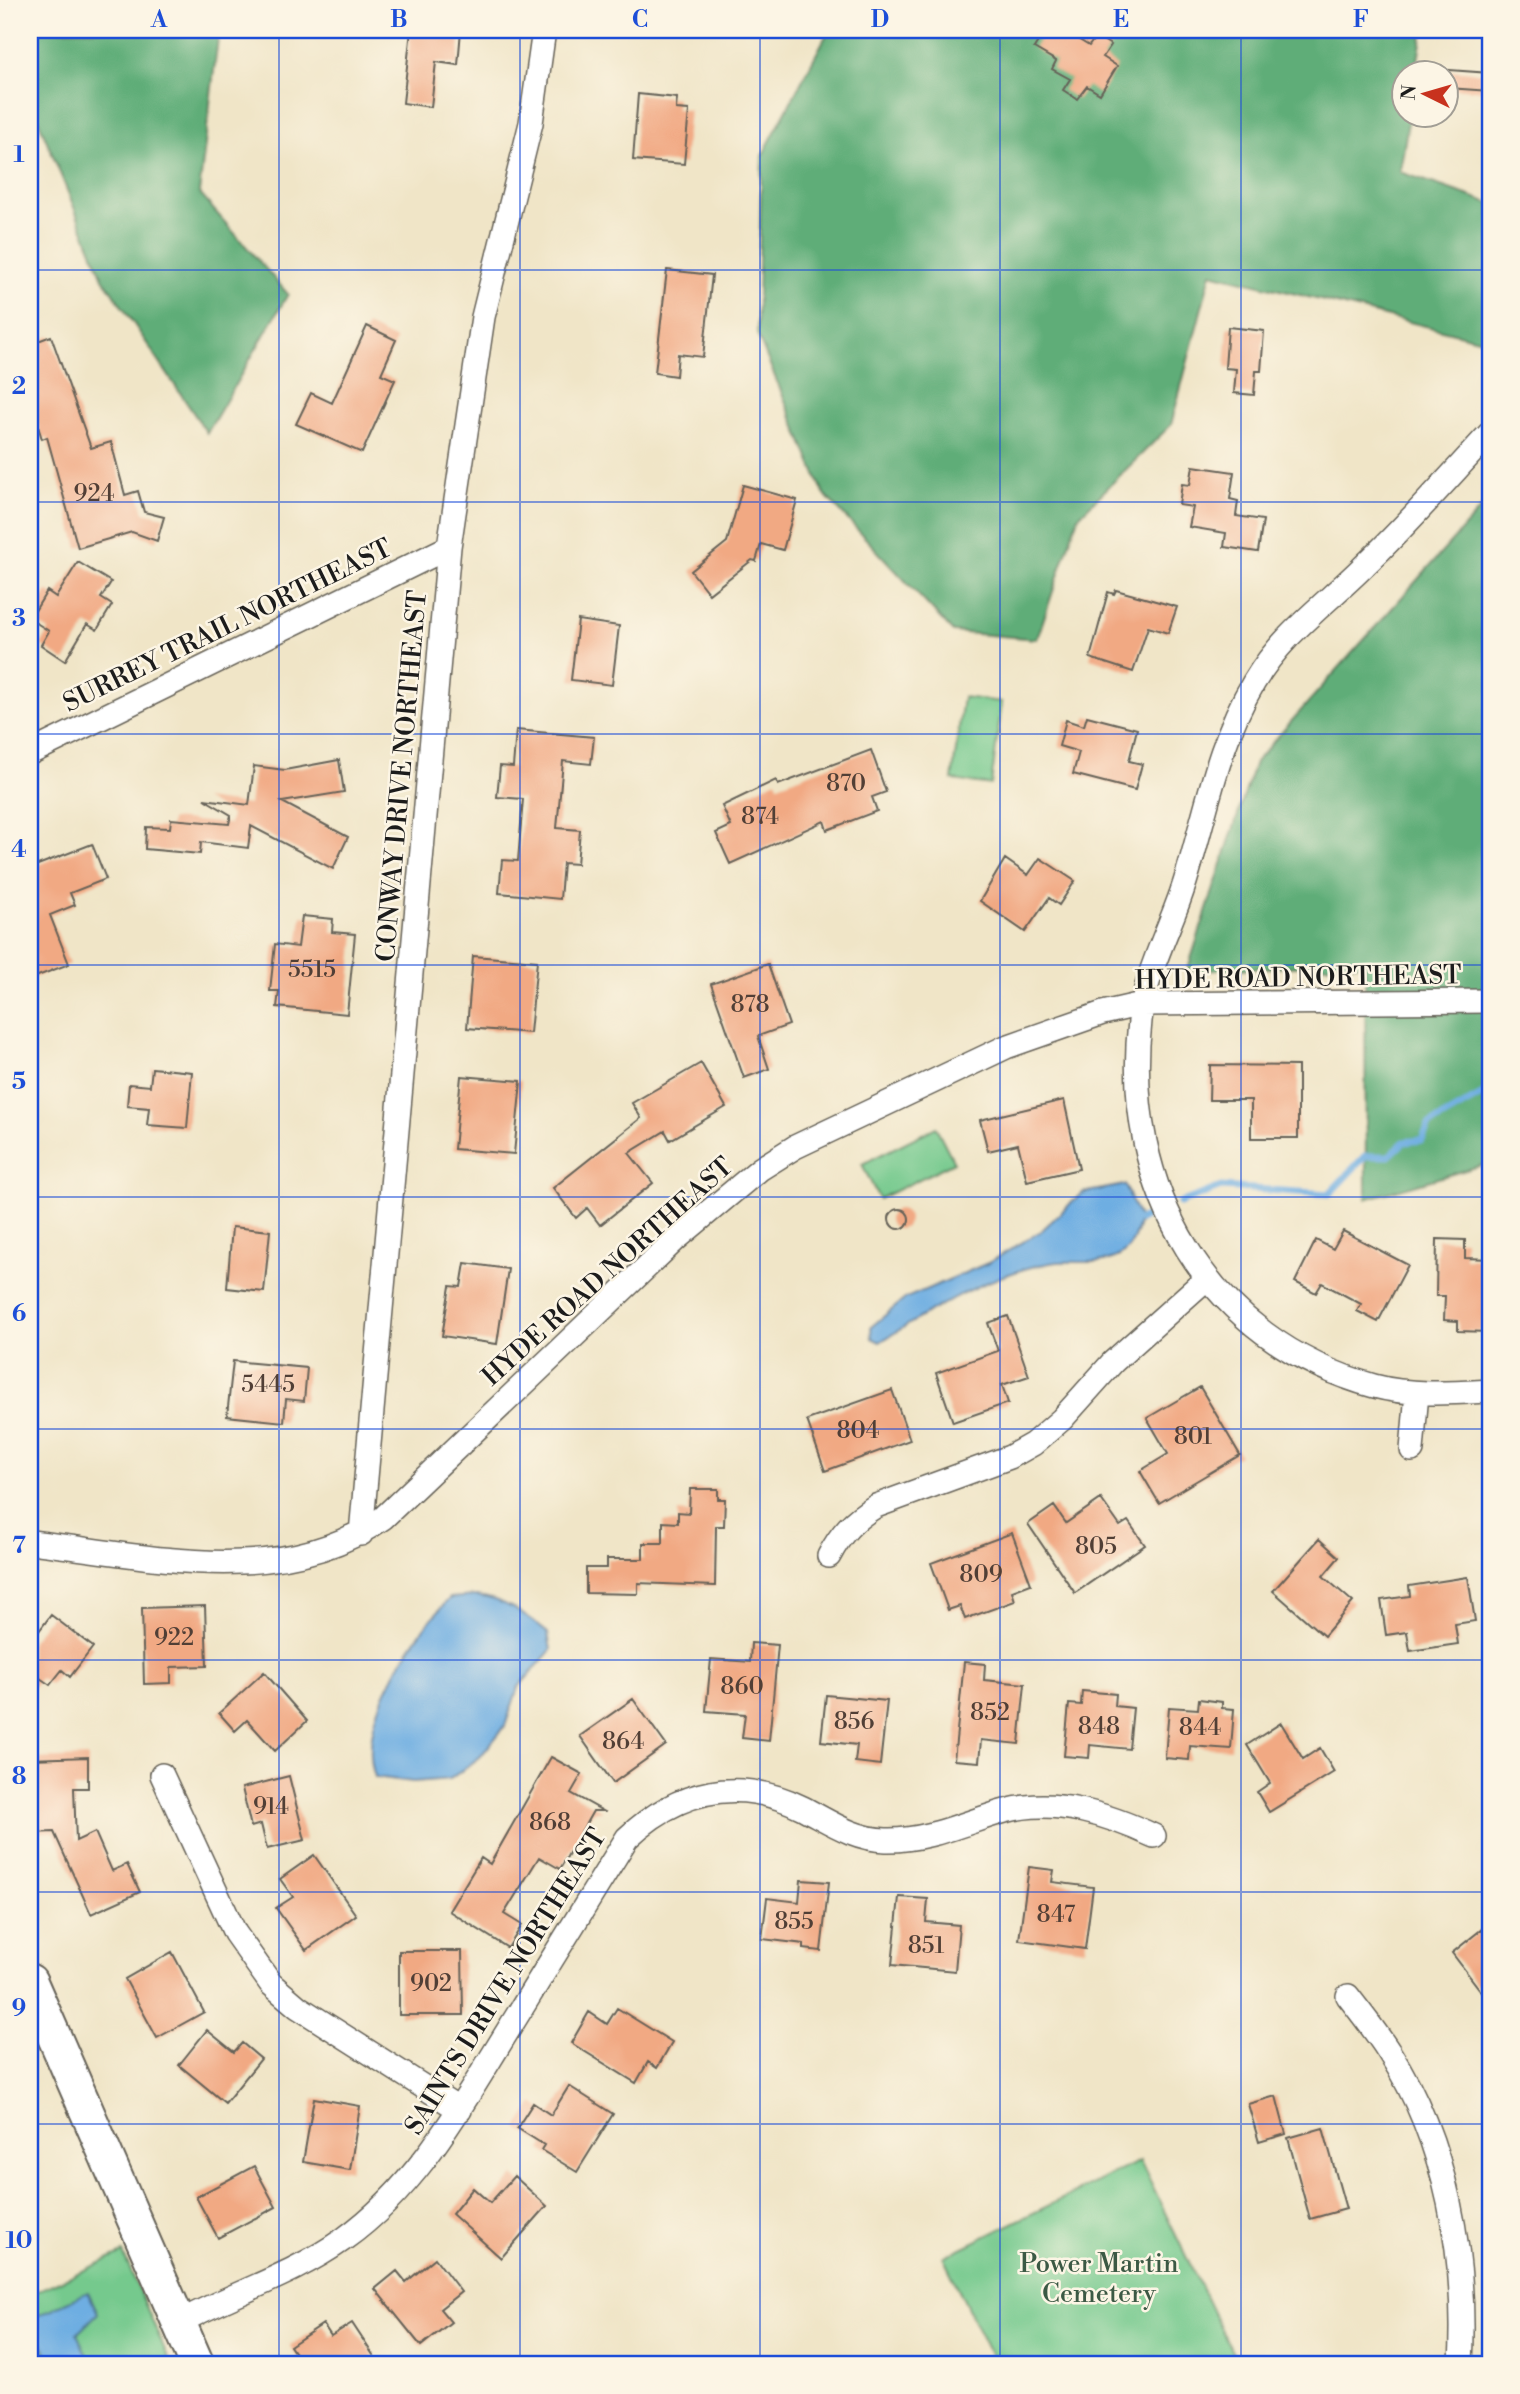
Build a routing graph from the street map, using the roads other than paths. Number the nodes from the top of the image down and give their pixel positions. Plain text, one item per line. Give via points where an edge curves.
1 (544, 30) edge
2 (1490, 433) edge
3 (449, 547) junction
4 (30, 752) edge
5 (1490, 1001) edge
6 (1142, 1004) junction
7 (1206, 1279) junction
8 (1490, 1391) edge
9 (1417, 1393) junction
10 (1412, 1450) dead end
11 (361, 1534) junction
12 (30, 1542) edge
13 (829, 1556) dead end
14 (162, 1775) dead end
15 (1154, 1836) dead end
16 (30, 1981) edge
17 (1348, 1996) dead end
18 (460, 2110) junction
19 (178, 2323) junction
20 (197, 2364) edge
21 (1461, 2364) edge

1 - 3 street, CONWAY DRIVE NORTHEAST via 531,123 483,317
2 - 6 street via 1400,531 1304,620 1251,687 1219,762 1186,880
3 - 4 street, SURREY TRAIL NORTHEAST
3 - 11 street, CONWAY DRIVE NORTHEAST
5 - 6 street, HYDE ROAD NORTHEAST
6 - 7 street via 1139,1074 1145,1147 1163,1204
6 - 11 street, HYDE ROAD NORTHEAST via 1006,1047 795,1147 760,1169 675,1240
7 - 9 street via 1261,1330 1300,1356 1376,1387
7 - 13 street via 1113,1362 1033,1444 876,1506 840,1535
8 - 9 street
9 - 10 street
11 - 12 street, HYDE ROAD NORTHEAST via 307,1556 268,1562 206,1561
14 - 18 street via 235,1933 264,1977 298,2007
15 - 18 street, SAINTS DRIVE NORTHEAST via 1121,1821 1046,1805 1006,1810 926,1836 885,1840 854,1834 800,1807 763,1795 701,1793 661,1810 627,1838
16 - 19 street
17 - 21 street via 1390,2053 1417,2105 1446,2192 1462,2298
18 - 19 street, SAINTS DRIVE NORTHEAST via 403,2186 345,2238 281,2277
19 - 20 street

